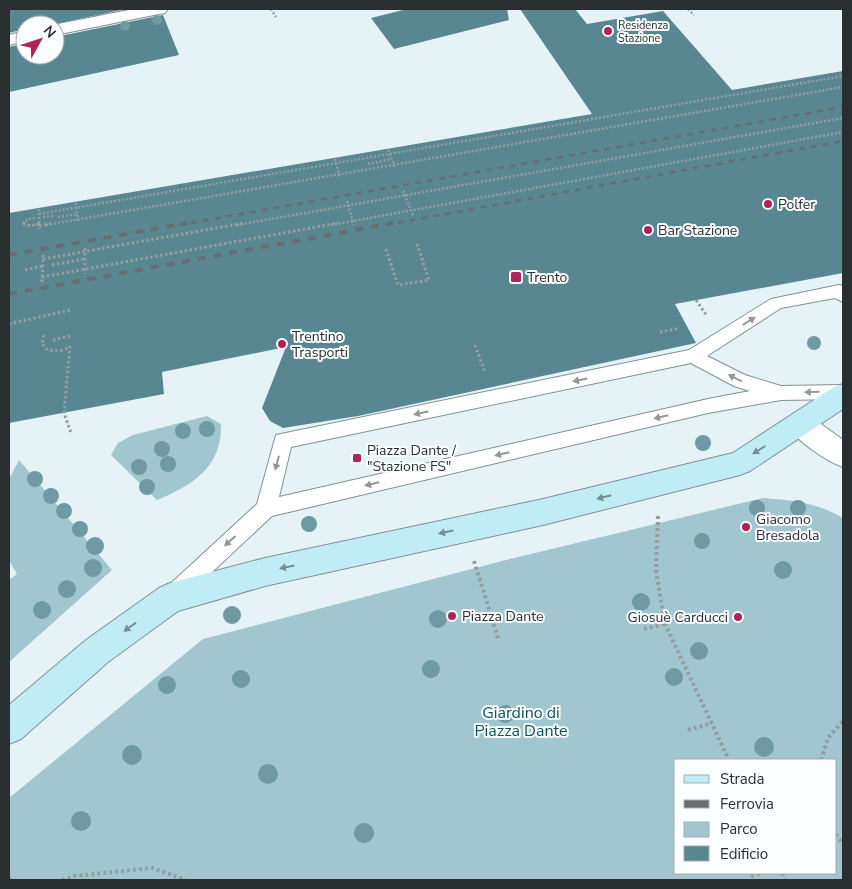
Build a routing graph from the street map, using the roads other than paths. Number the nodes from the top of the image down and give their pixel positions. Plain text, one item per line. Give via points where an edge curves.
1 (160, 9) edge
2 (65, 28) edge
3 (843, 296) edge
4 (693, 356) junction
5 (781, 393) junction
6 (843, 393) edge
7 (800, 424) junction
8 (843, 455) edge
9 (266, 509) junction
10 (170, 598) junction
11 (9, 727) edge

1 - 2 street
4 -> 3 lane via 777,304 839,291
5 -> 4 lane via 740,381
4 -> 9 lane via 283,441
6 -> 5 lane
5 -> 9 lane via 708,406
6 - 7 main road
7 - 8 street
7 -> 10 main road via 740,463 543,512 265,572
9 -> 10 lane
10 -> 11 main road via 97,650

